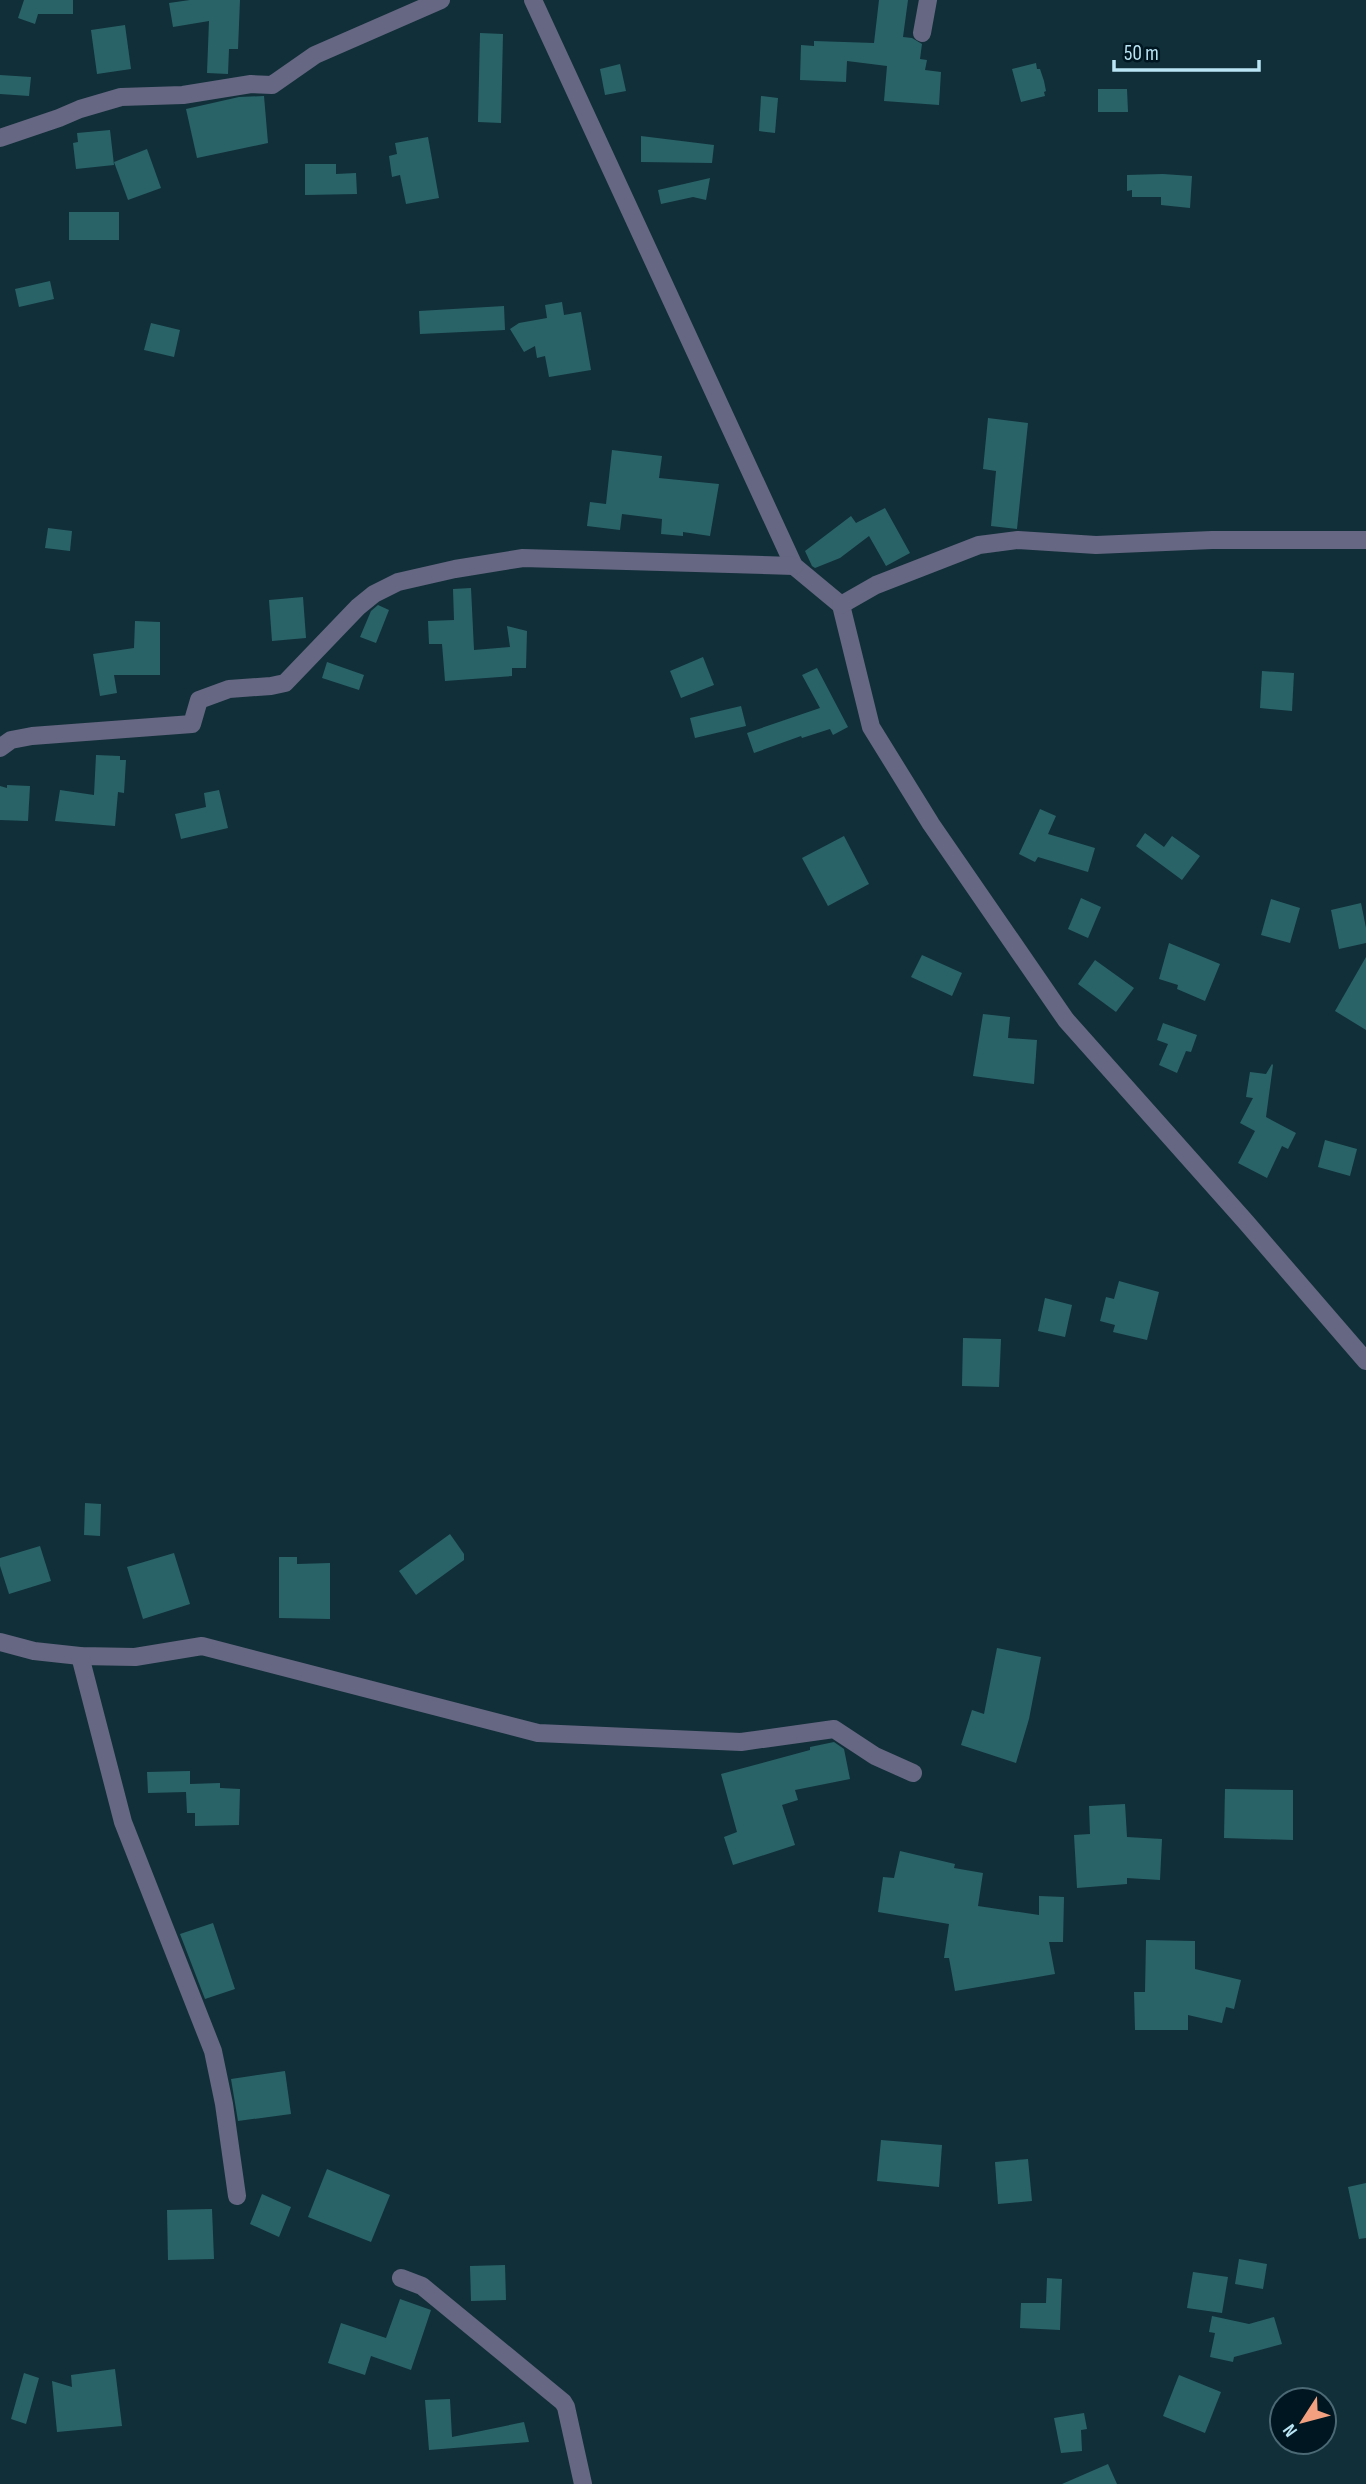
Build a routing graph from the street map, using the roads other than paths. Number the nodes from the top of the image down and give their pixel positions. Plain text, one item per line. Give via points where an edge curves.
1 (441, 0) edge
2 (533, 0) edge
3 (928, 0) edge
4 (922, 33) dead end
5 (0, 138) edge
6 (1366, 540) edge
7 (794, 566) junction
8 (841, 605) junction
9 (0, 748) edge
10 (1366, 1361) edge
11 (0, 1642) edge
12 (80, 1656) junction
13 (913, 1773) dead end
14 (237, 2196) dead end
15 (401, 2278) dead end
16 (583, 2484) edge

1 - 5 street via 315,55 272,85 121,97
2 - 7 street
3 - 4 street
6 - 8 street via 1110,545 1018,540 979,545 876,584
7 - 8 street
7 - 9 street via 523,558 398,582 374,593 285,682 229,690 199,701 192,724 33,736 11,740
8 - 10 street via 870,727 1066,1020
11 - 12 street
12 - 13 street via 135,1657 202,1646 538,1733 741,1742 834,1729 875,1756
12 - 14 street via 123,1822 214,2051
15 - 16 street via 422,2286 563,2402

